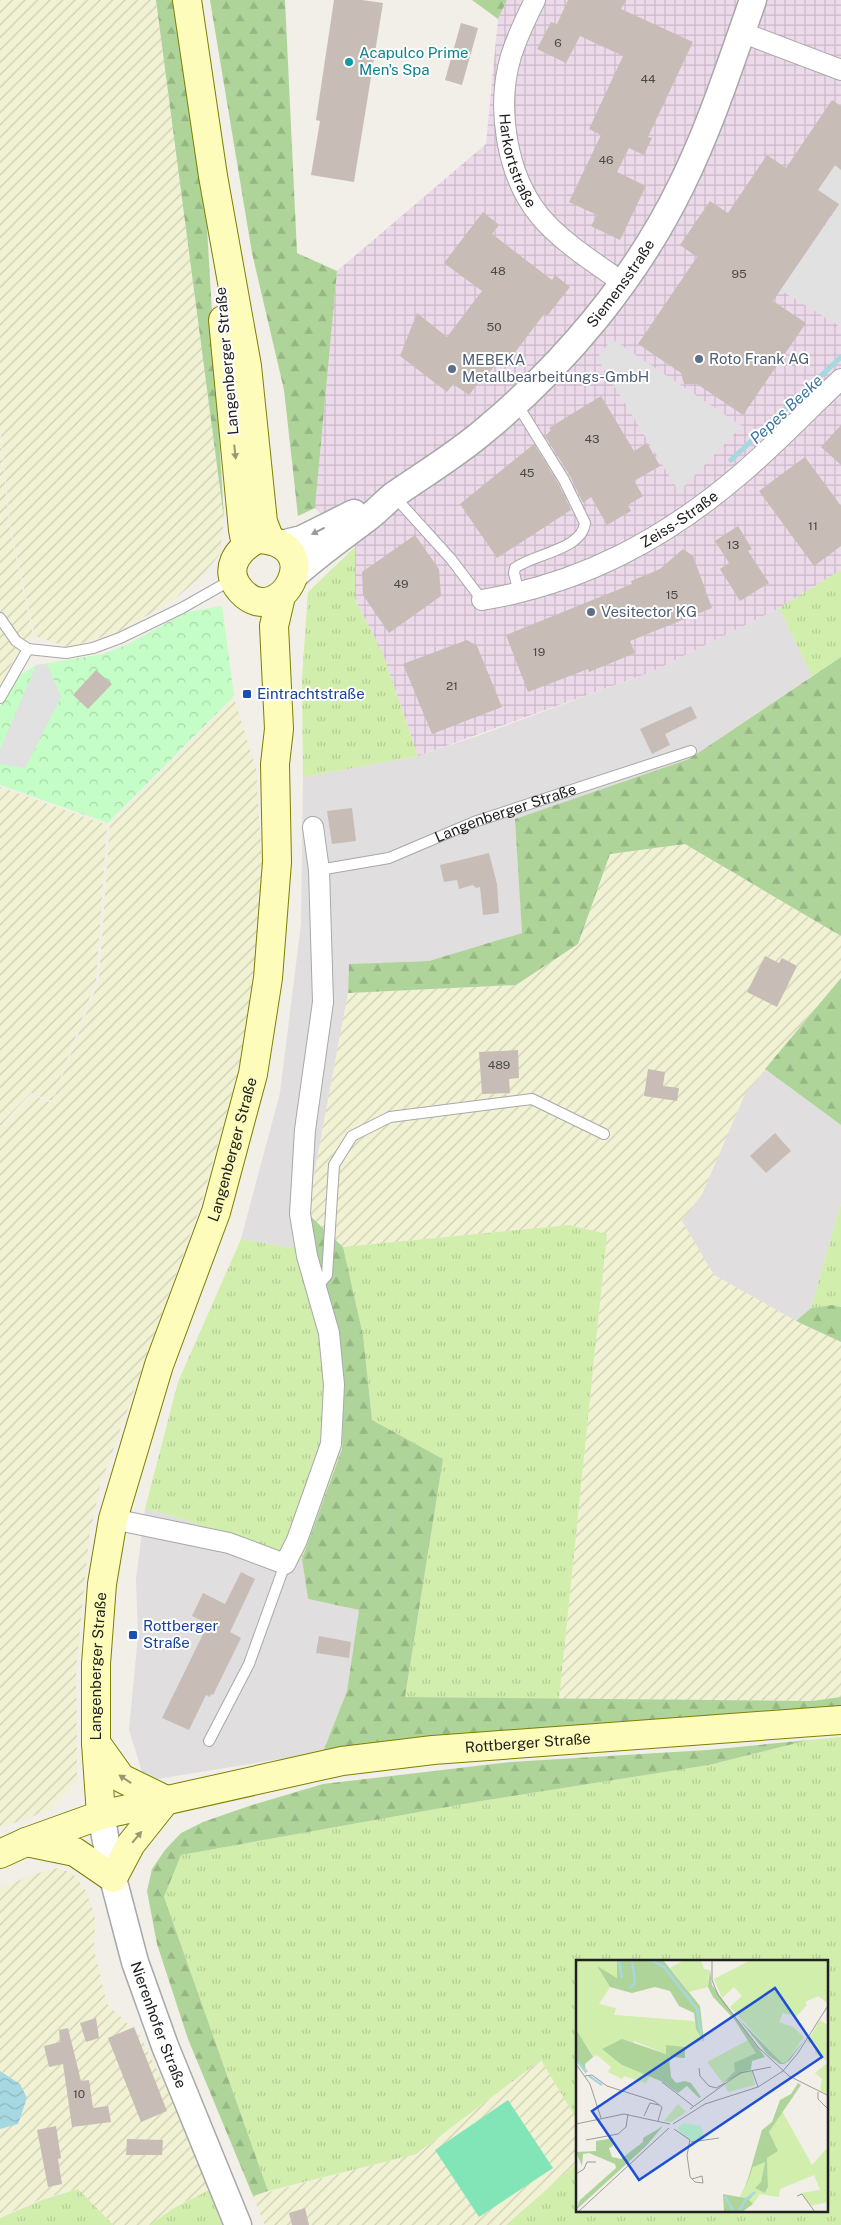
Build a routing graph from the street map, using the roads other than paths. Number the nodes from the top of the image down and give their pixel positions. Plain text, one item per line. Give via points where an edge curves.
1 (187, 0) edge
2 (535, 0) edge
3 (753, 0) edge
4 (742, 32) junction
5 (841, 70) edge
6 (622, 282) junction
7 (841, 379) edge
8 (516, 403) junction
9 (393, 496) junction
10 (266, 543) junction
11 (288, 586) junction
12 (240, 588) junction
13 (519, 593) junction
14 (482, 600) joint
15 (0, 618) edge
16 (28, 649) junction
17 (0, 698) edge
18 (691, 751) dead end
19 (275, 764) junction
20 (313, 827) dead end
21 (320, 870) junction
22 (604, 1134) dead end
23 (316, 1288) junction
24 (113, 1519) junction
25 (285, 1564) junction
26 (841, 1720) edge
27 (209, 1741) dead end
28 (96, 1743) junction
29 (166, 1800) junction
30 (101, 1815) junction
31 (26, 1842) junction
32 (0, 1854) edge
33 (113, 1878) junction
34 (238, 2225) edge

1 - 10 main road, Langenberger Straße via 213,176 226,368 243,530
2 - 6 street, Harkortstraße via 511,56 505,84 507,144 512,164 539,215
3 - 4 street, Siemensstraße
4 - 5 street
4 - 6 street, Siemensstraße via 713,114 682,185
6 - 8 street, Siemensstraße via 588,329
7 - 13 street, Zeiss-Straße via 743,472 670,528 583,574
8 - 9 street, Siemensstraße via 483,432
8 - 13 lane via 564,480 586,523 581,535 561,548 515,568
9 -> 10 street, Siemensstraße via 302,539
9 - 11 street, Siemensstraße via 314,557
9 - 14 lane via 451,559
10 - 11 main road via 291,552 294,564
10 - 12 main road via 237,553 234,564
11 - 12 main road via 270,601 257,601
11 - 19 main road, Langenberger Straße via 274,626 279,729
12 - 16 lane via 93,648 66,653
12 - 19 main road, Langenberger Straße via 256,627 266,731
13 - 14 street, Zeiss-Straße
15 - 16 lane via 16,642
16 - 17 lane
18 - 21 lane, Langenberger Straße via 474,822 389,858
19 - 24 main road, Langenberger Straße via 277,862 268,978 253,1074 216,1212 159,1364
20 - 21 street
21 - 23 street via 323,1002 305,1130 300,1214
22 - 23 lane via 532,1099 390,1117 352,1136 334,1164 328,1275
23 - 25 street via 329,1333 334,1385 331,1444 297,1540
24 - 25 street via 229,1543
24 - 28 main road, Langenberger Straße via 102,1584 96,1664
25 - 27 lane via 249,1664
26 - 29 main road, Rottberger Straße via 433,1750 342,1761
29 -> 28 main road via 121,1778
28 - 30 main road, Langenberger Straße
29 - 30 main road, Rottberger Straße
33 -> 29 main road via 131,1844
30 - 31 main road, Rottberger Straße
30 - 33 street, Nierenhofer Straße
31 - 32 main road, Rottberger Straße
31 - 33 main road via 74,1852
33 - 34 street, Nierenhofer Straße via 135,1962 165,2046

